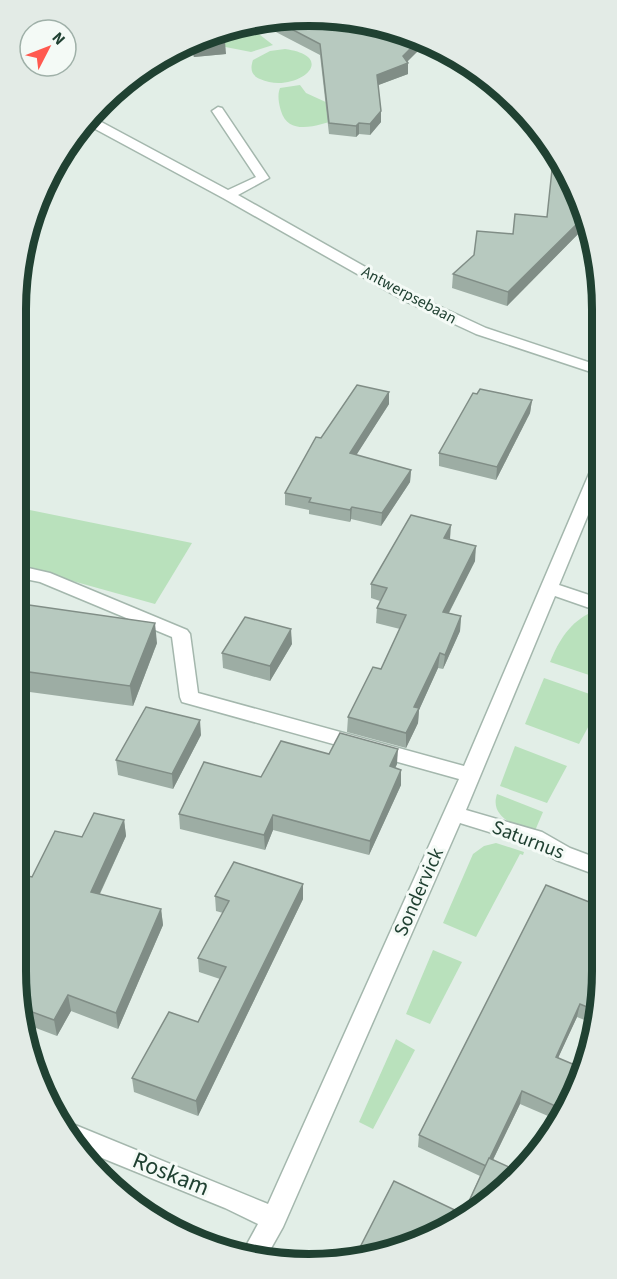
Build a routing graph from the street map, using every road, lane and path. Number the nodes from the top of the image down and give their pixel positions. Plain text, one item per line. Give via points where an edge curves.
1 (219, 111) dead end
2 (95, 124) edge
3 (228, 195) junction
4 (592, 368) edge
5 (592, 487) edge
6 (592, 509) edge
7 (578, 522) junction
8 (26, 573) edge
9 (550, 588) junction
10 (592, 603) edge
11 (470, 775) junction
12 (454, 814) junction
13 (592, 865) edge
14 (81, 1138) edge
15 (274, 1219) junction
16 (257, 1249) edge

1 - 3 street via 263,178
2 - 3 street, Antwerpsebaan
3 - 4 street, Antwerpsebaan via 447,316
5 - 7 street, Sondervick
6 - 7 street, Sondervick
7 - 9 street, Sondervick
8 - 11 street via 44,577 182,634 189,697
9 - 10 street
9 - 11 street, Sondervick
11 - 12 street, Sondervick
12 - 13 street, Saturnus via 535,838
12 - 15 street, Sondervick
14 - 15 street, Roskam
15 - 16 street, Sondervick

